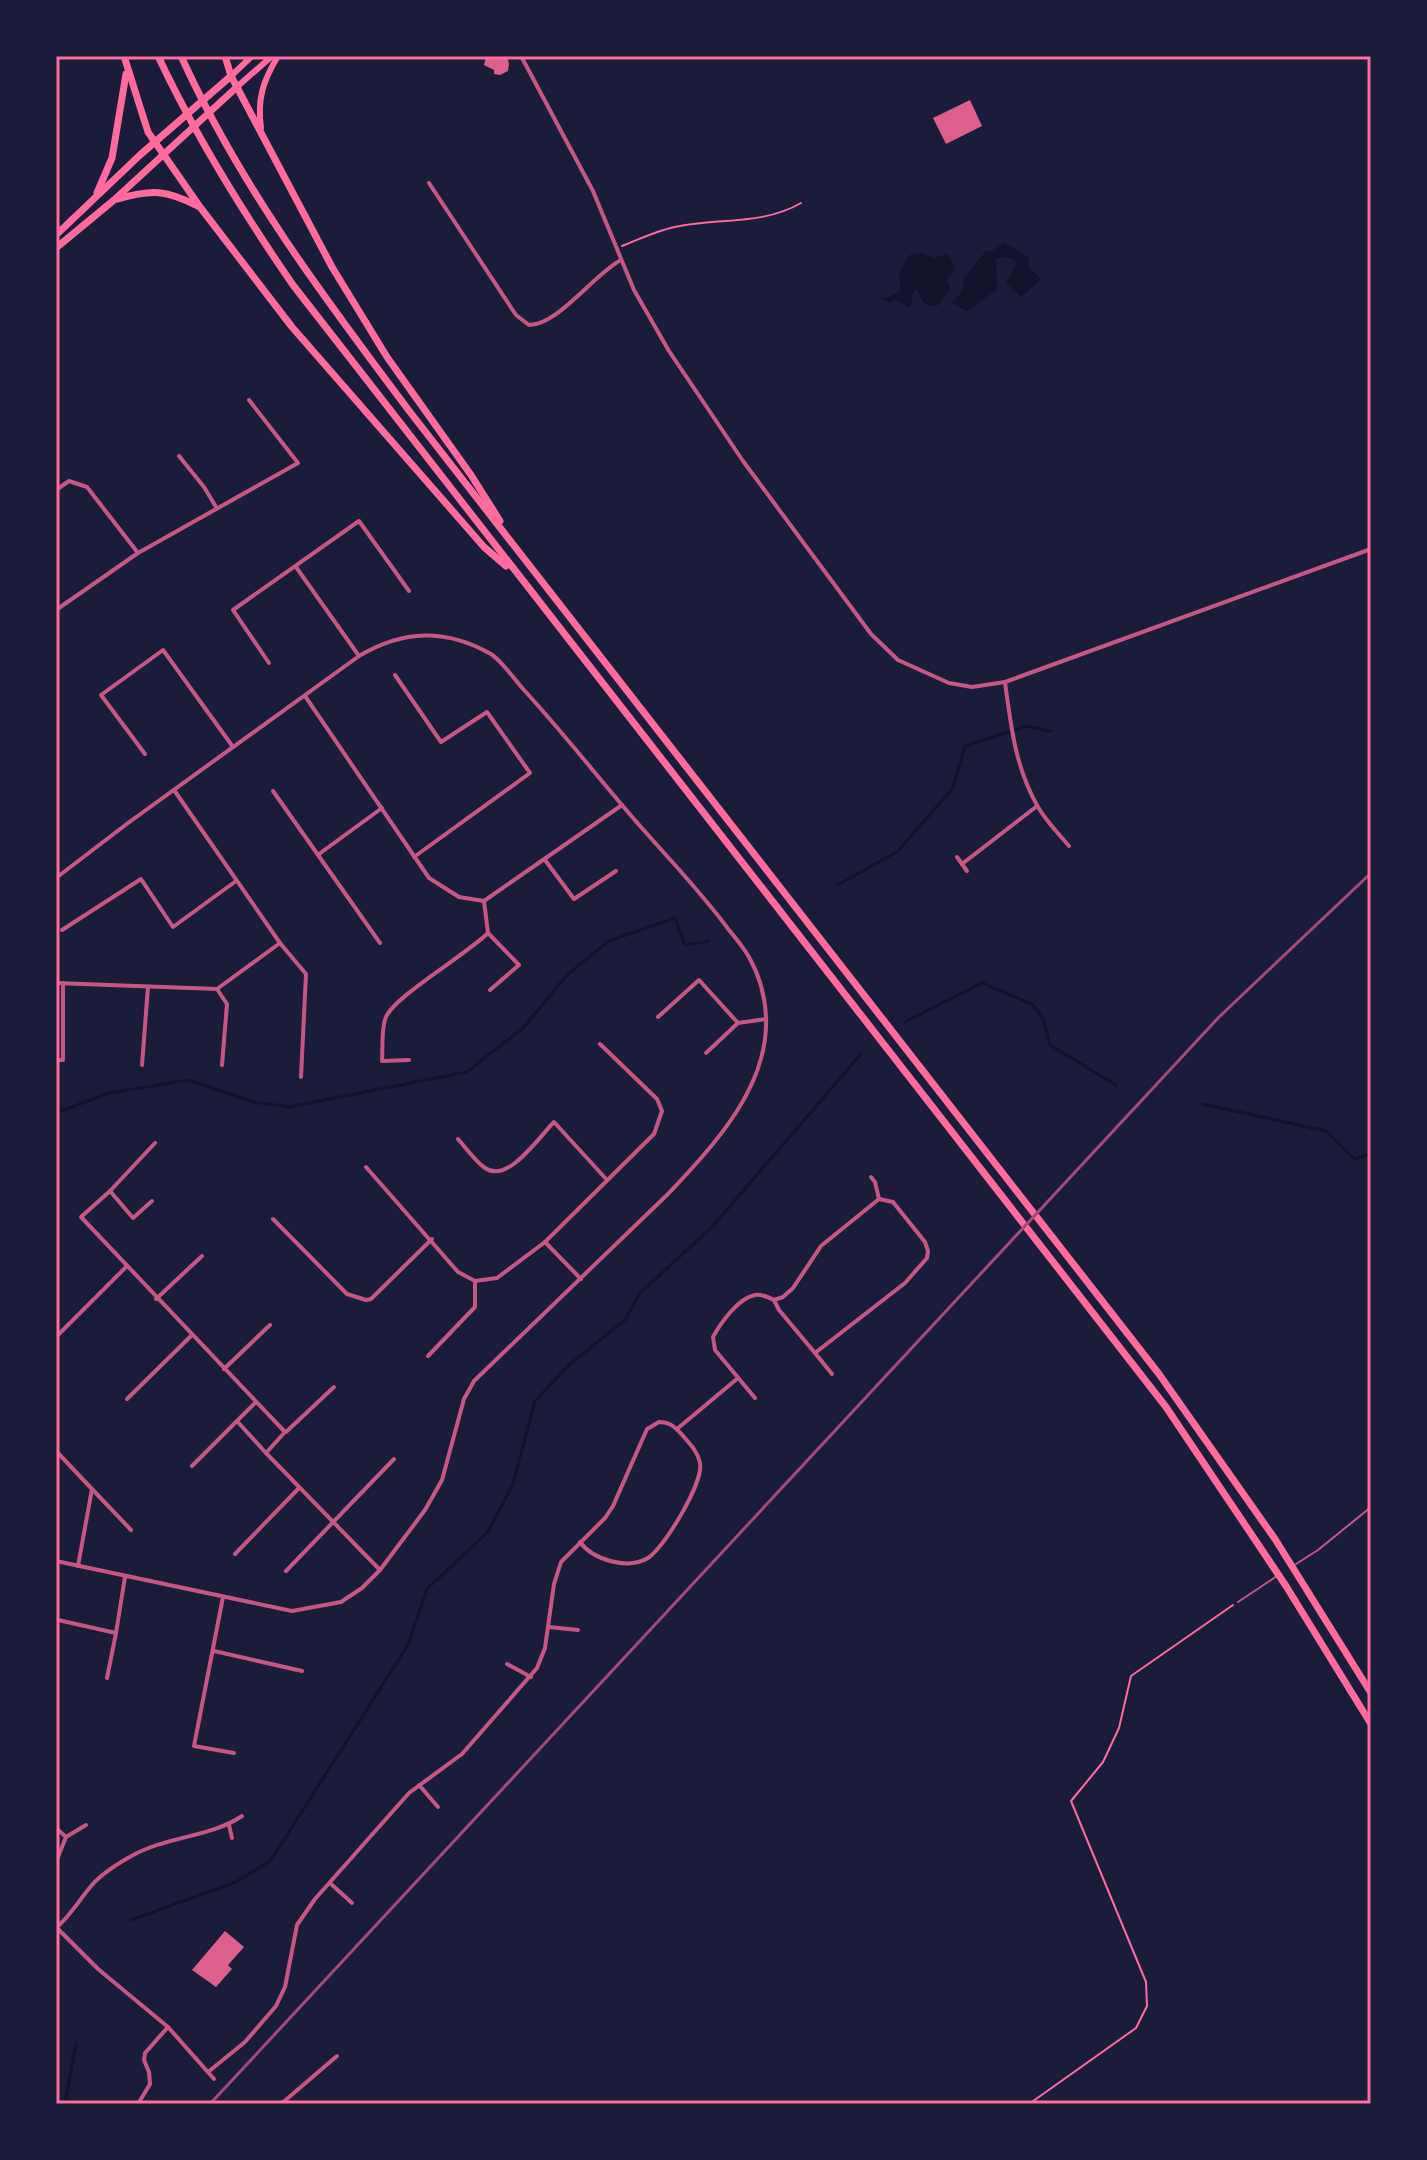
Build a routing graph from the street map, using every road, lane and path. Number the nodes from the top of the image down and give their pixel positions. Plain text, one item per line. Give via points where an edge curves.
1 (124, 56) edge
2 (158, 56) edge
3 (181, 56) edge
4 (225, 56) edge
5 (252, 56) edge
6 (275, 56) edge
7 (521, 56) edge
8 (127, 70) junction
9 (231, 76) junction
10 (238, 86) junction
11 (261, 128) junction
12 (155, 144) junction
13 (162, 154) junction
14 (429, 183) dead end
15 (94, 198) junction
16 (114, 200) junction
17 (801, 203) dead end
18 (200, 207) junction
19 (77, 215) junction
20 (85, 224) junction
21 (56, 235) edge
22 (56, 248) edge
23 (617, 248) junction
24 (621, 260) junction
25 (249, 400) dead end
26 (179, 456) dead end
27 (56, 490) edge
28 (216, 507) junction
29 (1371, 549) edge
30 (138, 553) junction
31 (522, 555) junction
32 (295, 567) junction
33 (520, 578) junction
34 (409, 591) dead end
35 (56, 610) edge
36 (359, 656) junction
37 (269, 663) dead end
38 (395, 675) dead end
39 (1005, 682) junction
40 (305, 696) junction
41 (234, 747) junction
42 (145, 754) dead end
43 (174, 790) junction
44 (273, 791) dead end
45 (622, 805) junction
46 (1037, 806) junction
47 (382, 808) junction
48 (1069, 846) dead end
49 (318, 855) junction
50 (414, 857) junction
51 (957, 857) dead end
52 (545, 860) junction
53 (962, 864) junction
54 (616, 871) dead end
55 (967, 871) dead end
56 (56, 878) edge
57 (236, 881) junction
58 (484, 901) junction
59 (62, 930) dead end
60 (488, 933) junction
61 (280, 943) junction
62 (380, 943) dead end
63 (56, 983) edge
64 (63, 983) junction
65 (148, 986) junction
66 (217, 989) junction
67 (490, 990) dead end
68 (658, 1017) dead end
69 (766, 1019) junction
70 (738, 1023) junction
71 (600, 1044) dead end
72 (706, 1053) dead end
73 (56, 1060) edge
74 (409, 1060) dead end
75 (142, 1065) dead end
76 (222, 1065) dead end
77 (301, 1077) dead end
78 (458, 1139) dead end
79 (155, 1143) dead end
80 (366, 1167) dead end
81 (871, 1177) dead end
82 (607, 1180) junction
83 (110, 1191) junction
84 (879, 1199) junction
85 (152, 1201) dead end
86 (273, 1219) dead end
87 (432, 1239) junction
88 (545, 1242) junction
89 (202, 1256) dead end
90 (126, 1267) junction
91 (581, 1279) junction
92 (475, 1281) junction
93 (156, 1299) junction
94 (774, 1300) junction
95 (270, 1325) dead end
96 (59, 1334) dead end
97 (192, 1335) junction
98 (815, 1353) junction
99 (428, 1356) dead end
100 (224, 1369) junction
101 (832, 1374) dead end
102 (738, 1378) junction
103 (334, 1387) dead end
104 (755, 1398) dead end
105 (127, 1399) dead end
106 (256, 1402) junction
107 (237, 1421) junction
108 (677, 1429) junction
109 (285, 1432) junction
110 (56, 1451) edge
111 (266, 1453) junction
112 (394, 1459) dead end
113 (192, 1466) dead end
114 (299, 1488) junction
115 (92, 1489) junction
116 (1371, 1507) edge
117 (332, 1522) junction
118 (131, 1530) dead end
119 (580, 1542) junction
120 (235, 1554) dead end
121 (56, 1561) edge
122 (78, 1566) junction
123 (1293, 1566) dead end
124 (380, 1570) junction
125 (286, 1571) dead end
126 (1280, 1574) dead end
127 (125, 1577) junction
128 (223, 1597) junction
129 (1238, 1602) joint
130 (58, 1620) edge
131 (549, 1627) junction
132 (578, 1630) dead end
133 (116, 1633) junction
134 (214, 1651) junction
135 (507, 1664) dead end
136 (302, 1671) dead end
137 (531, 1677) junction
138 (107, 1678) dead end
139 (1371, 1693) edge
140 (1371, 1724) edge
141 (234, 1753) dead end
142 (419, 1785) junction
143 (438, 1807) dead end
144 (242, 1816) dead end
145 (86, 1825) dead end
146 (229, 1825) junction
147 (56, 1828) edge
148 (66, 1837) junction
149 (232, 1838) dead end
150 (56, 1862) edge
151 (330, 1883) junction
152 (352, 1903) dead end
153 (56, 1928) edge
154 (168, 2027) junction
155 (337, 2056) dead end
156 (208, 2072) junction
157 (214, 2079) dead end
158 (138, 2104) edge
159 (281, 2104) edge
160 (1029, 2104) edge

1 - 8 highway
2 - 33 highway via 246,218
3 - 31 highway via 277,230
4 - 9 highway
5 - 9 main road
6 - 10 main road
6 - 11 main road via 260,89
7 - 23 street via 593,191
8 - 12 highway
8 - 15 highway via 112,158
9 - 10 highway
9 - 12 highway
10 - 11 highway
10 - 13 highway
11 - 31 highway via 303,215 387,357
12 - 13 highway
12 - 15 highway
13 - 16 highway
13 - 18 highway
14 - 24 street via 516,315 529,325 551,318
15 - 19 highway
16 - 18 highway via 160,191
16 - 20 highway
17 - 23 path via 750,220 678,226
18 - 33 highway via 302,339 484,547
19 - 20 highway
19 - 21 highway
20 - 22 highway
23 - 24 street
24 - 39 street via 669,351 871,634 898,660 949,683 972,687
25 - 28 street via 298,463
26 - 28 street
27 - 30 street via 69,481 87,487
28 - 30 street
29 - 39 street
30 - 35 street
31 - 139 highway via 1159,1374 1275,1539
32 - 34 street via 359,521
32 - 36 street
32 - 37 street via 233,610
33 - 140 highway via 1166,1407
36 - 40 street
36 - 45 street via 396,638 424,634 456,639 493,655
38 - 50 street via 441,742 487,712 530,773
39 - 46 street via 1014,753
40 - 41 street
40 - 47 street
41 - 42 street via 163,650 101,695
41 - 43 street
43 - 56 street
43 - 57 street
44 - 49 street
45 - 52 street
45 - 69 street via 750,958 763,991
46 - 48 street
46 - 53 street
47 - 49 street
47 - 50 street
49 - 62 street
50 - 58 street via 441,888
51 - 53 street
52 - 54 street via 574,899
52 - 58 street
53 - 55 street
57 - 59 street via 173,927 141,879
57 - 61 street
58 - 60 street
60 - 67 street via 519,965
60 - 74 street via 386,1016 382,1061
61 - 66 street
61 - 77 street via 306,974
63 - 64 street
64 - 65 street
64 - 73 street via 63,1060
65 - 66 street
65 - 75 street
66 - 76 street via 227,1004
68 - 70 street via 699,980
69 - 70 street
69 - 91 street via 755,1082 727,1124 669,1193
70 - 72 street
71 - 82 street via 657,1099 662,1111 654,1134
78 - 82 street via 486,1169 500,1172 513,1166 554,1122
79 - 83 street
80 - 87 street
81 - 84 street
82 - 88 street
83 - 85 street via 133,1218
83 - 90 street via 81,1217
84 - 94 street via 821,1246 793,1288
84 - 98 street via 893,1202 925,1242 927,1258 905,1283
86 - 87 street via 347,1294 366,1300
87 - 92 street via 458,1272
88 - 91 street
88 - 92 street via 497,1278
89 - 93 street
90 - 93 street
90 - 96 street
91 - 124 street via 474,1381 442,1480
92 - 99 street via 475,1307
93 - 97 street
94 - 98 street
94 - 102 street via 750,1296 715,1334 715,1350
95 - 100 street
97 - 100 street
97 - 105 street
98 - 101 street
100 - 106 street
102 - 104 street
102 - 108 street
103 - 109 street
106 - 107 street
106 - 109 street
107 - 111 street
107 - 113 street
108 - 119 street via 664,1422 647,1429 613,1506
108 - 119 street via 697,1453 700,1479 658,1550 638,1562 614,1562
109 - 111 street
110 - 115 street
111 - 114 street
112 - 117 street
114 - 117 street
114 - 120 street
115 - 118 street
115 - 122 street
116 - 123 lane
117 - 124 street
117 - 125 street
119 - 131 street via 557,1572
121 - 122 street
122 - 127 street
124 - 128 street via 341,1602 318,1608 292,1611
126 - 129 lane
127 - 128 street
127 - 133 street
128 - 134 street
129 - 160 path via 1131,1676 1119,1728 1103,1762 1071,1801 1146,1982 1147,2006 1136,2028
130 - 133 street
131 - 132 street
131 - 137 street via 542,1659
133 - 138 street
134 - 136 street
134 - 141 street via 194,1746
135 - 137 street
137 - 142 street via 462,1754
142 - 143 street
142 - 151 street
144 - 146 street
145 - 148 street
146 - 149 street
146 - 153 street via 130,1857 94,1882
147 - 148 street
148 - 150 street
151 - 152 street
151 - 156 street via 297,1925 276,2006 245,2042
153 - 154 street
154 - 156 street
154 - 158 street via 145,2053 150,2084
155 - 159 street
156 - 157 street

